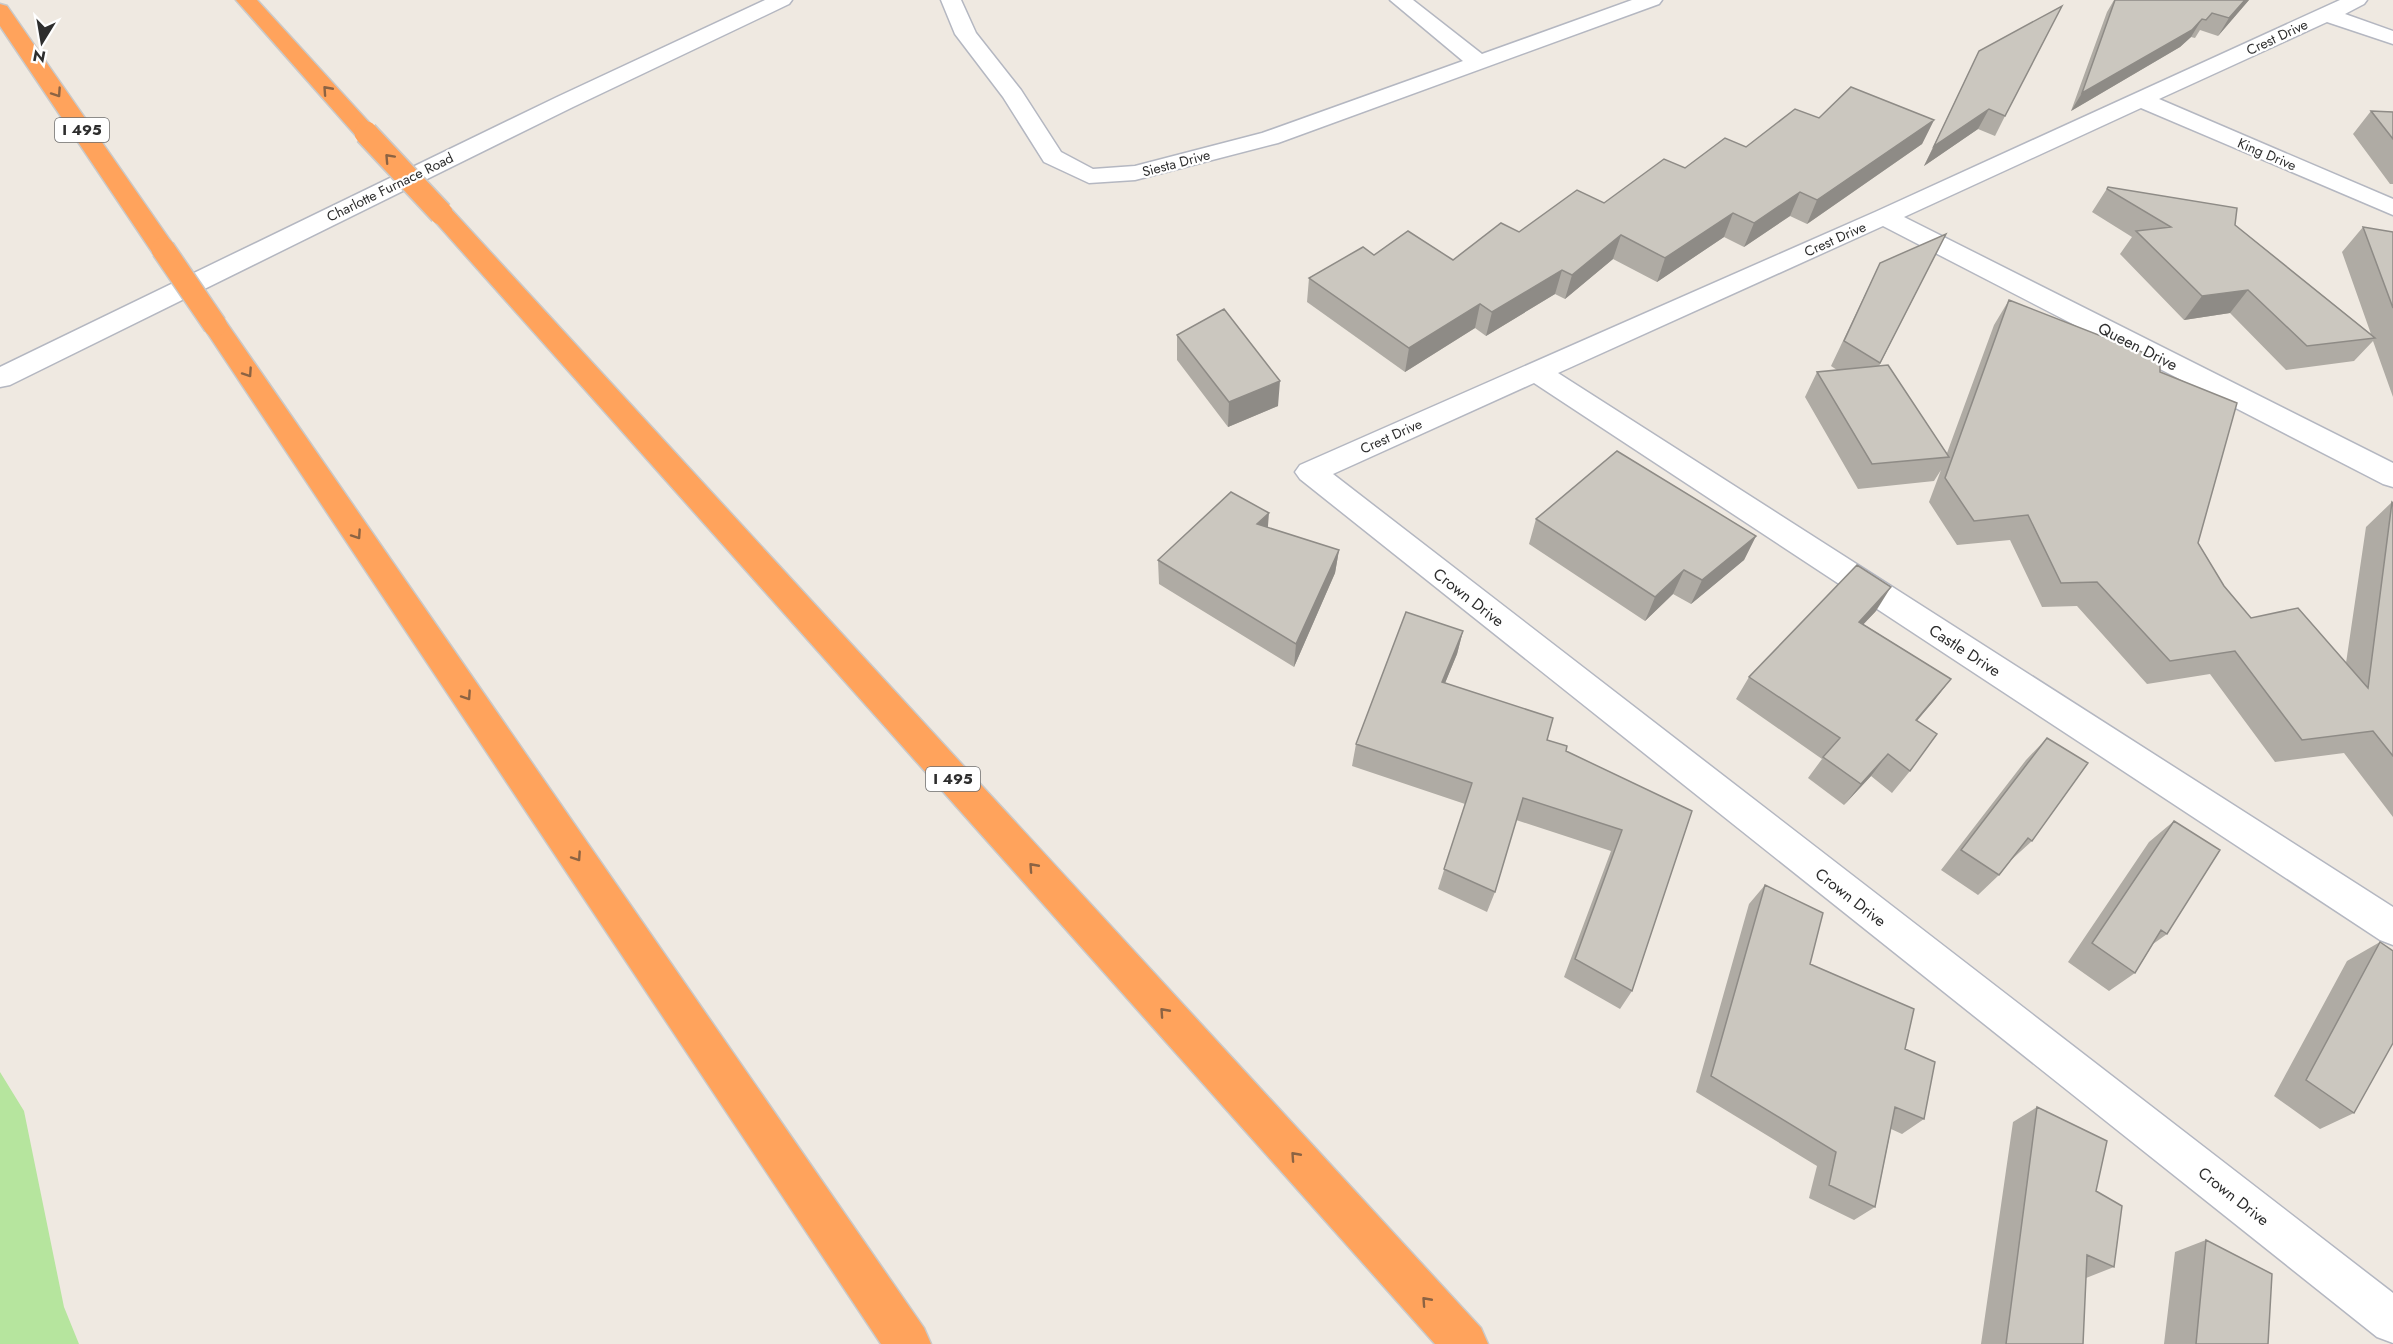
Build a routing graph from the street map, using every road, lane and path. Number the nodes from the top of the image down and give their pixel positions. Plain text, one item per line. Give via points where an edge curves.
1 (246, 0) edge
2 (782, 0) edge
3 (951, 0) edge
4 (1400, 0) edge
5 (1652, 0) edge
6 (2357, 0) edge
7 (0, 10) edge
8 (2326, 14) junction
9 (2393, 38) edge
10 (1478, 62) junction
11 (2142, 100) junction
12 (2393, 208) edge
13 (1884, 217) junction
14 (1538, 372) junction
15 (0, 378) edge
16 (1310, 472) joint
17 (2393, 476) edge
18 (2393, 927) edge
19 (2393, 1321) edge
20 (908, 1344) edge
21 (1465, 1344) edge

21 -> 1 highway, I 495, bridge
2 - 15 street, Charlotte Furnace Road via 740,11 565,102
3 - 10 street, Siesta Drive via 966,34 1013,95 1052,157 1089,176 1135,173 1270,138
4 - 10 street
5 - 10 street, Siesta Drive
6 - 8 street, Crest Drive
7 -> 20 highway, I 495, bridge
8 - 9 street
8 - 11 street, Crest Drive
11 - 12 street, King Drive
11 - 13 street, Crest Drive
13 - 14 street, Crest Drive
13 - 17 street, Queen Drive
14 - 16 street, Crest Drive
14 - 18 street, Castle Drive
16 - 19 street, Crown Drive

